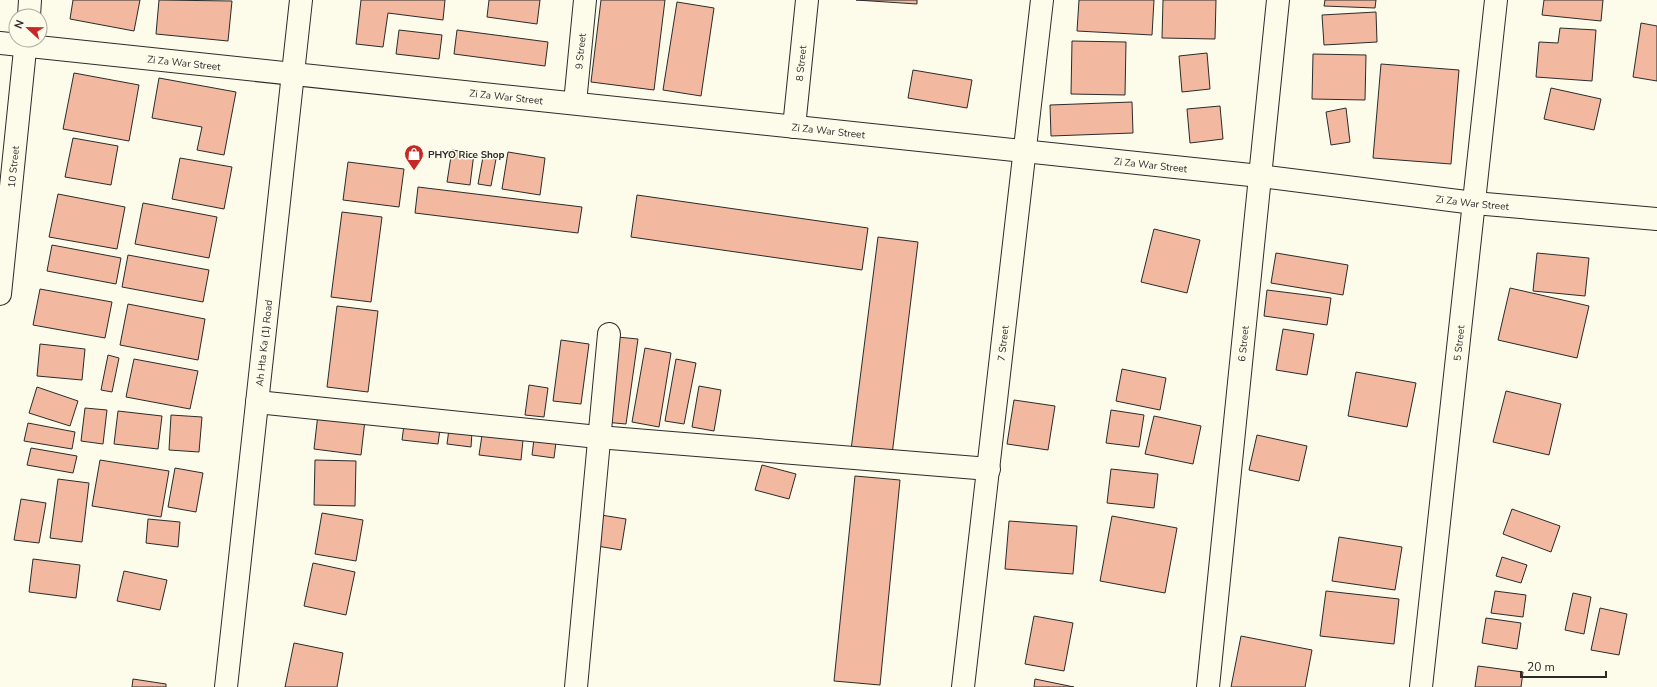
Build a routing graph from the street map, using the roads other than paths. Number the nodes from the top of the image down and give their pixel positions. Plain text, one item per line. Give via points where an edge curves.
1 (301, 0) edge
2 (585, 0) edge
3 (807, 0) edge
4 (1042, 0) edge
5 (1278, 0) edge
6 (1496, 0) edge
7 (48, 46) edge
8 (25, 48) edge
9 (293, 74) junction
10 (574, 103) junction
11 (794, 127) junction
12 (1025, 151) junction
13 (1260, 176) junction
14 (1474, 203) junction
15 (1657, 219) edge
16 (0, 294) edge
17 (608, 334) dead end
18 (257, 402) junction
19 (598, 437) junction
20 (988, 469) junction
21 (226, 687) edge
22 (576, 687) edge
23 (963, 687) edge
24 (1208, 687) edge
25 (1421, 687) edge

1 - 9 street, Ah Hta Ka (1) Road
2 - 10 street, 9 Street
3 - 11 street, 8 Street
4 - 12 street, 7 Street
5 - 13 street, 6 Street
6 - 14 street, 5 Street
7 - 9 street, Zi Za War Street
8 - 16 street, 10 Street
9 - 10 street, Zi Za War Street
9 - 18 street, Ah Hta Ka (1) Road
10 - 11 street, Zi Za War Street
11 - 12 street, Zi Za War Street
12 - 13 street, Zi Za War Street
12 - 20 street, 7 Street
13 - 14 street, Zi Za War Street
13 - 24 street, 6 Street
14 - 15 street, Zi Za War Street
14 - 25 street, 5 Street
17 - 19 street
18 - 19 street
18 - 21 street, Ah Hta Ka (1) Road
19 - 20 street
19 - 22 street
20 - 23 street, 7 Street

